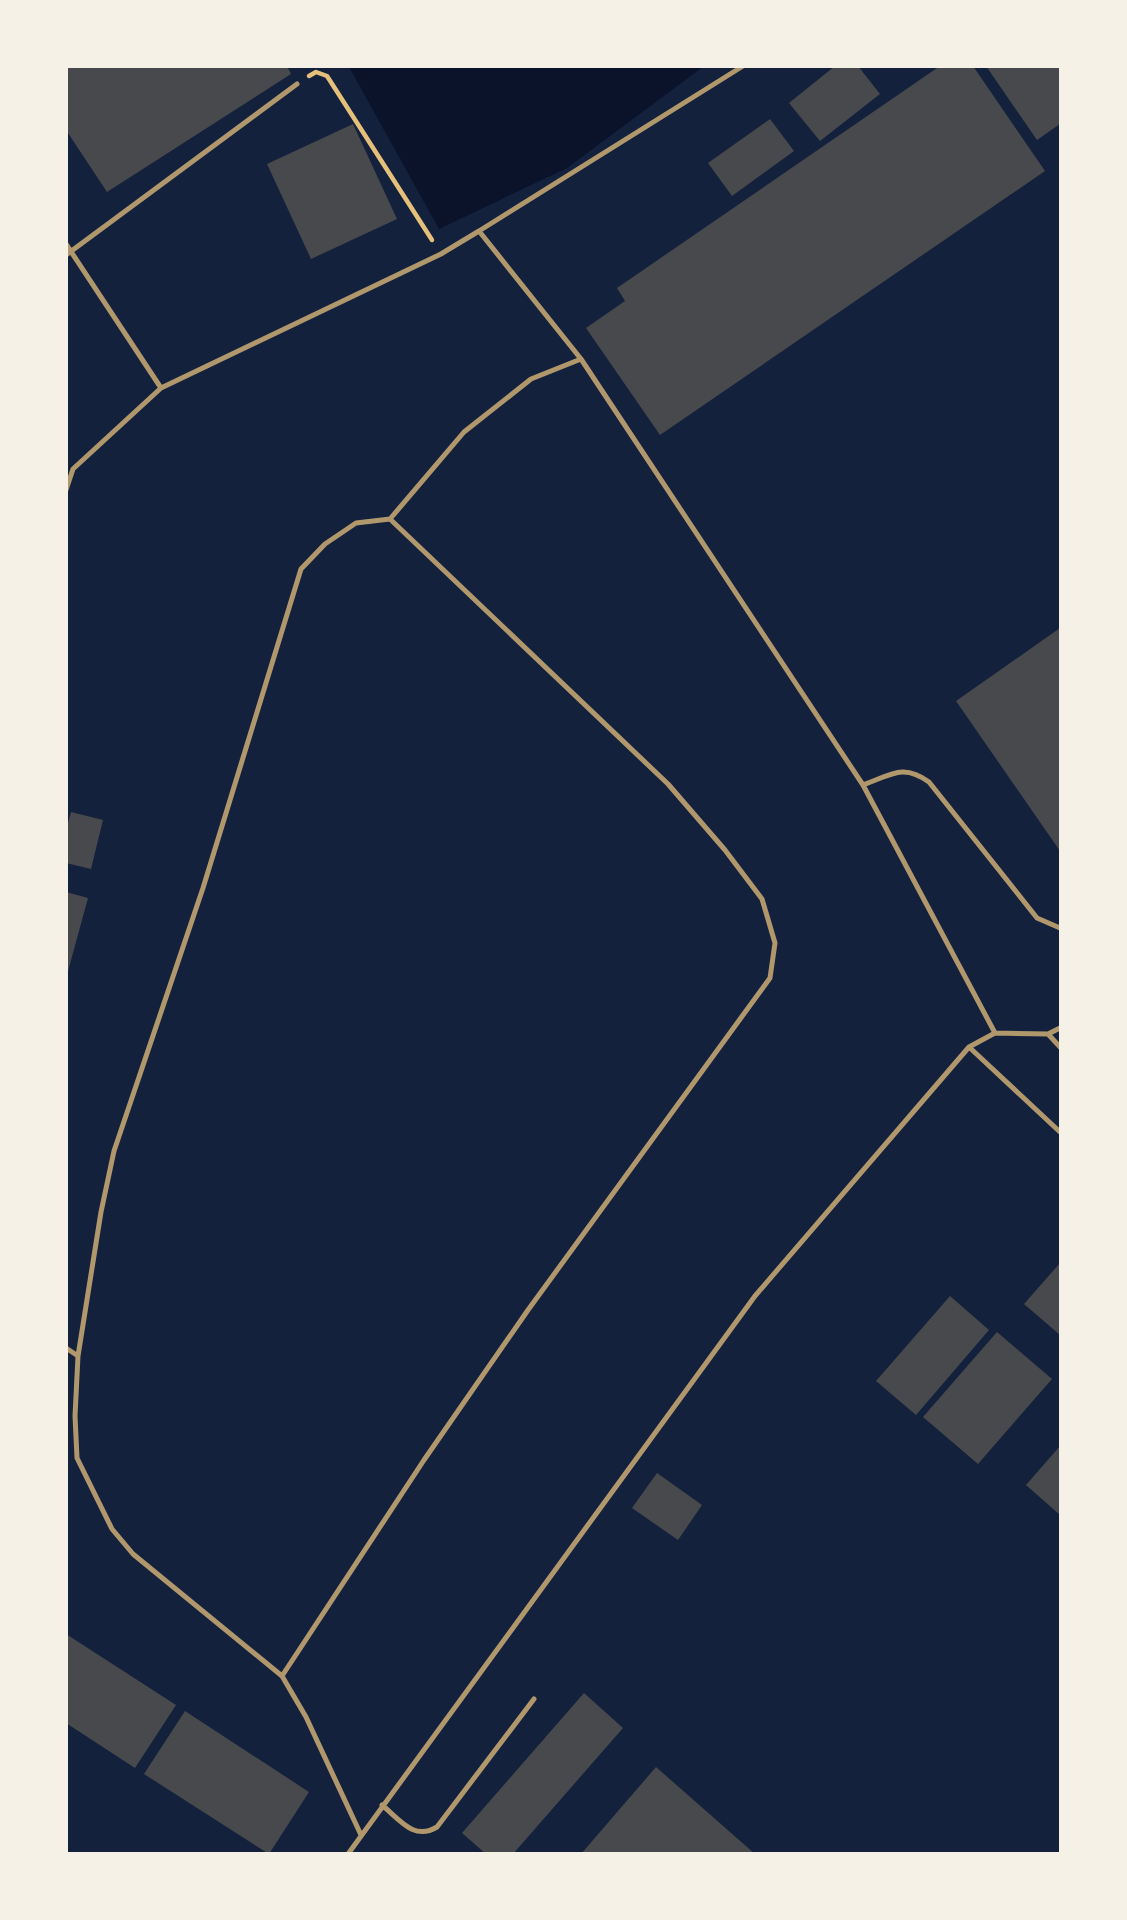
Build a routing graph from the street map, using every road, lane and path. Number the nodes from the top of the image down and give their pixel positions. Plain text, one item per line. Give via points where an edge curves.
1 (743, 66) edge
2 (297, 84) joint
3 (479, 231) junction
4 (66, 244) edge
5 (70, 254) edge
6 (441, 254) junction
7 (581, 359) junction
8 (161, 388) junction
9 (66, 489) edge
10 (390, 519) junction
11 (863, 785) junction
12 (1060, 928) edge
13 (1060, 1028) edge
14 (995, 1033) junction
15 (1048, 1034) junction
16 (969, 1047) junction
17 (1060, 1047) edge
18 (1060, 1132) edge
19 (66, 1348) edge
20 (78, 1356) junction
21 (282, 1676) junction
22 (534, 1699) dead end
23 (382, 1805) junction
24 (362, 1835) junction
25 (348, 1853) edge

1 - 3 lane
2 - 5 lane
2 - 6 path via 316,72 327,76
3 - 6 lane
3 - 7 lane
4 - 5 lane
5 - 8 lane
6 - 8 lane
7 - 10 lane via 531,379 464,432
7 - 11 lane
8 - 9 lane via 73,469
10 - 20 lane via 356,523 325,544 302,569 203,888 114,1151
10 - 21 lane via 668,784 762,899 775,943 770,978 528,1310
11 - 12 lane via 902,770 929,782 1037,918
11 - 14 lane
13 - 15 lane
14 - 15 lane
14 - 16 lane
15 - 17 lane
16 - 18 lane
16 - 23 lane via 755,1296
19 - 20 lane
20 - 21 lane via 77,1458 112,1528 133,1554
21 - 24 lane
22 - 23 lane via 437,1827 416,1834
23 - 24 lane
24 - 25 lane

